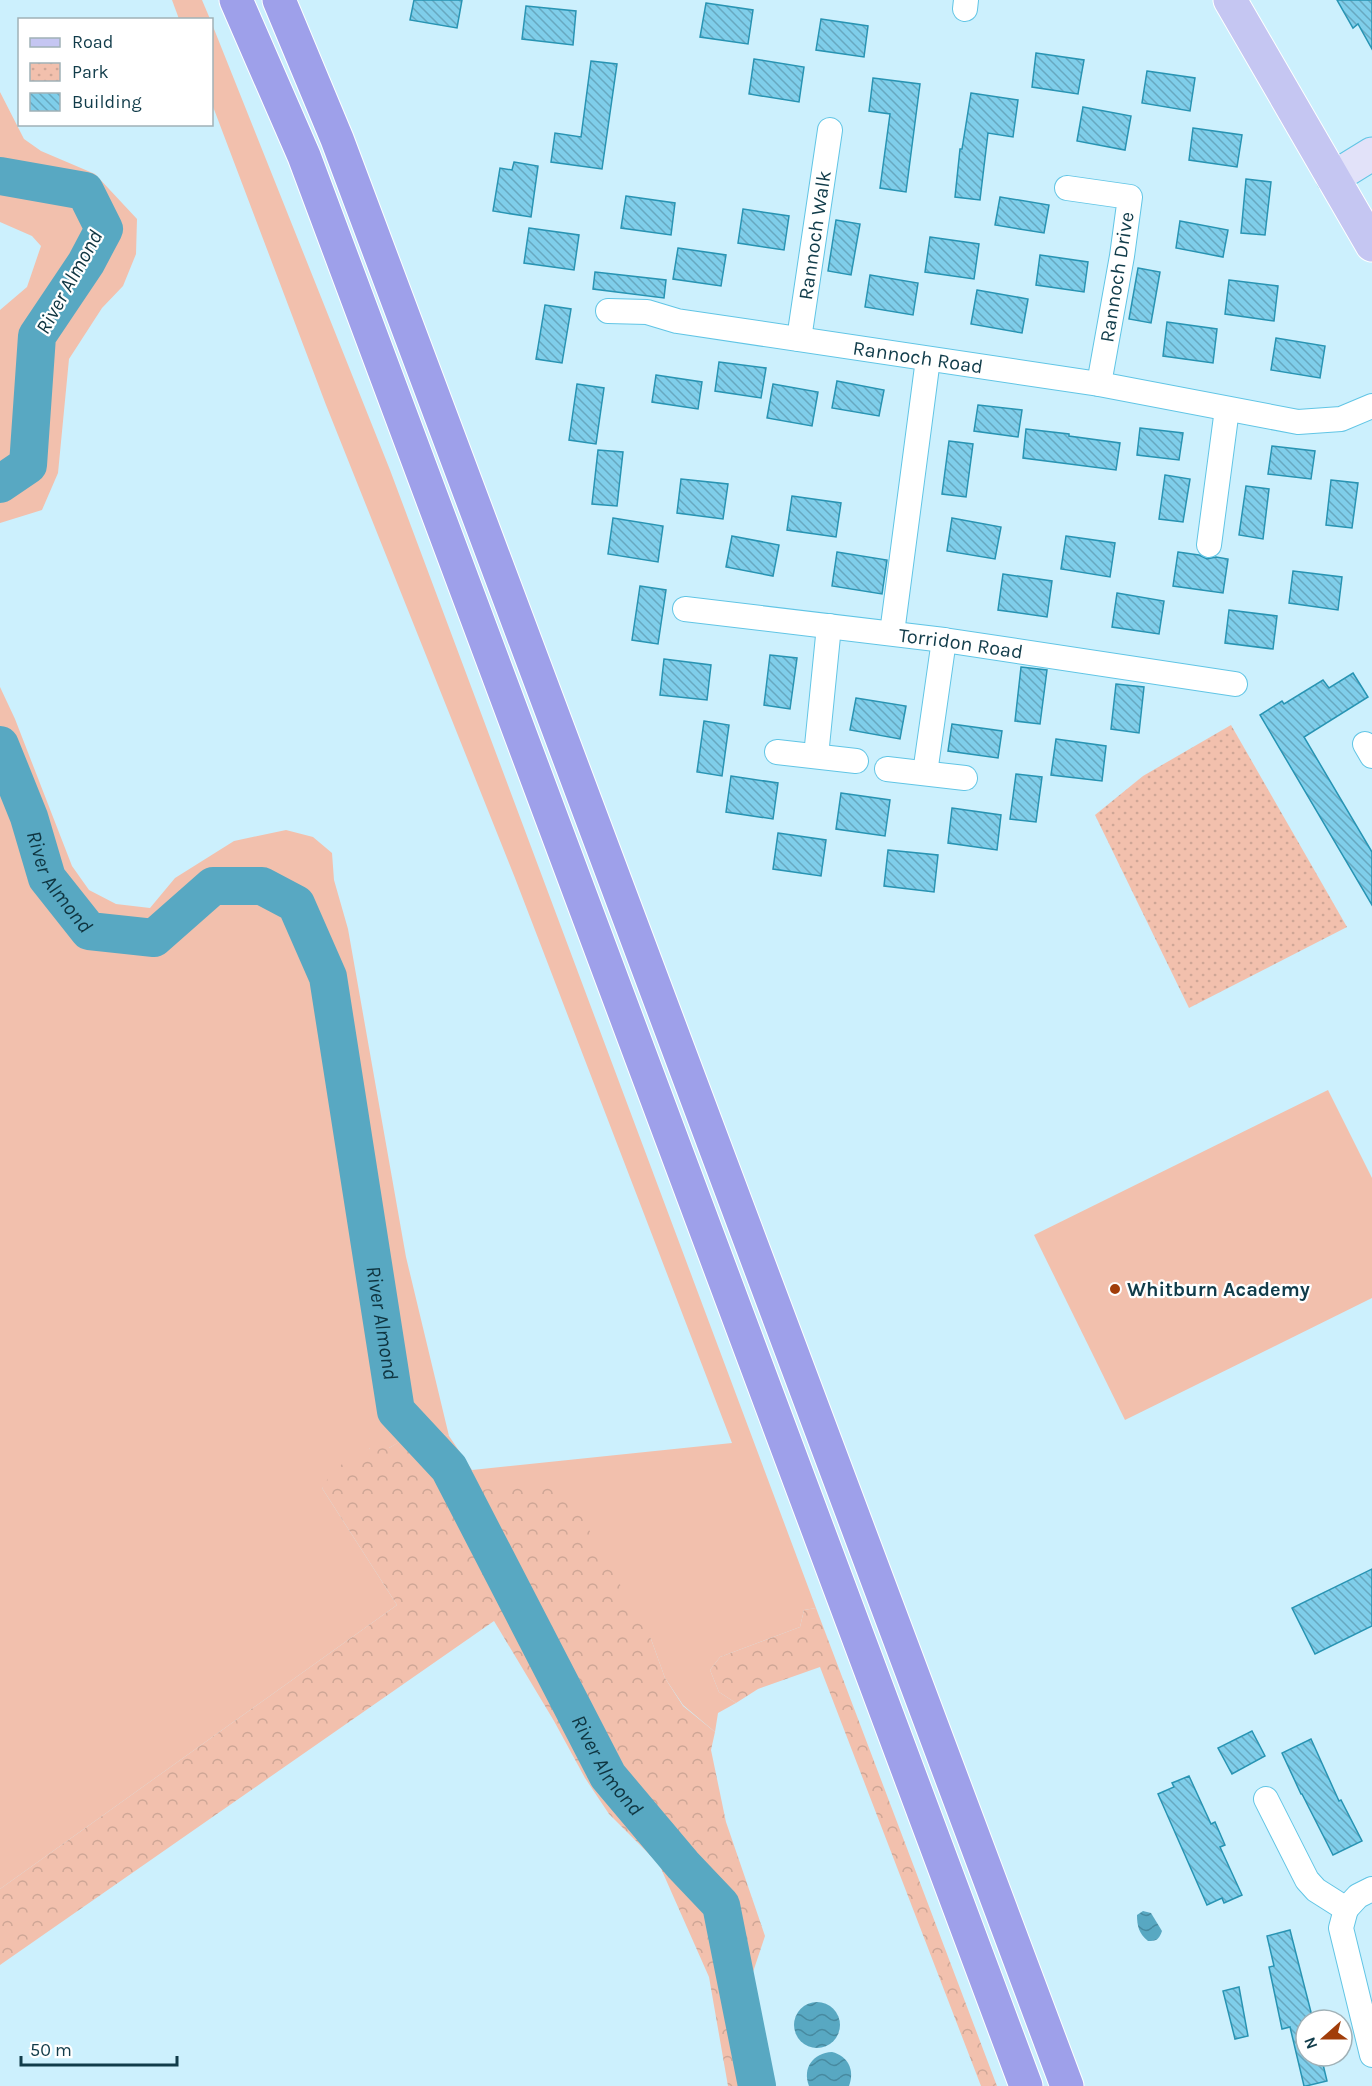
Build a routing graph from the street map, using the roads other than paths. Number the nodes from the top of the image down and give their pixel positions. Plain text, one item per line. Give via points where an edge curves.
1 (236, 0) edge
2 (279, 0) edge
3 (1230, 0) edge
4 (830, 130) dead end
5 (1372, 154) edge
6 (1338, 174) junction
7 (1067, 188) dead end
8 (1372, 245) edge
9 (608, 311) dead end
10 (799, 339) junction
11 (928, 359) junction
12 (1099, 384) junction
13 (1372, 406) edge
14 (1227, 409) junction
15 (1209, 545) dead end
16 (686, 609) dead end
17 (829, 626) junction
18 (892, 633) junction
19 (944, 640) junction
20 (1235, 684) dead end
21 (777, 752) dead end
22 (816, 756) junction
23 (856, 761) dead end
24 (886, 769) dead end
25 (925, 773) junction
26 (965, 778) dead end
27 (1266, 1799) dead end
28 (1372, 1889) edge
29 (1346, 1909) junction
30 (1372, 2055) edge
31 (1026, 2086) edge
32 (1067, 2086) edge

1 - 31 highway via 304,156
2 - 32 highway via 345,161
3 - 6 main road
4 - 10 street, Rannoch Walk
5 - 6 street
6 - 8 main road
7 - 12 street, Rannoch Drive via 1130,197
9 - 10 street, Rannoch Road via 647,312 677,321
10 - 11 street, Rannoch Road
11 - 12 street, Rannoch Road
11 - 18 street
12 - 14 street, Rannoch Road
13 - 14 street, Rannoch Road via 1341,419 1298,422
14 - 15 street
16 - 17 street, Torridon Road
17 - 18 street, Torridon Road
17 - 22 street
18 - 19 street, Torridon Road
19 - 20 street, Torridon Road
19 - 25 street
21 - 22 street
22 - 23 street
24 - 25 street
25 - 26 street
27 - 29 street via 1278,1844 1317,1890
28 - 29 street
29 - 30 street via 1341,1928

